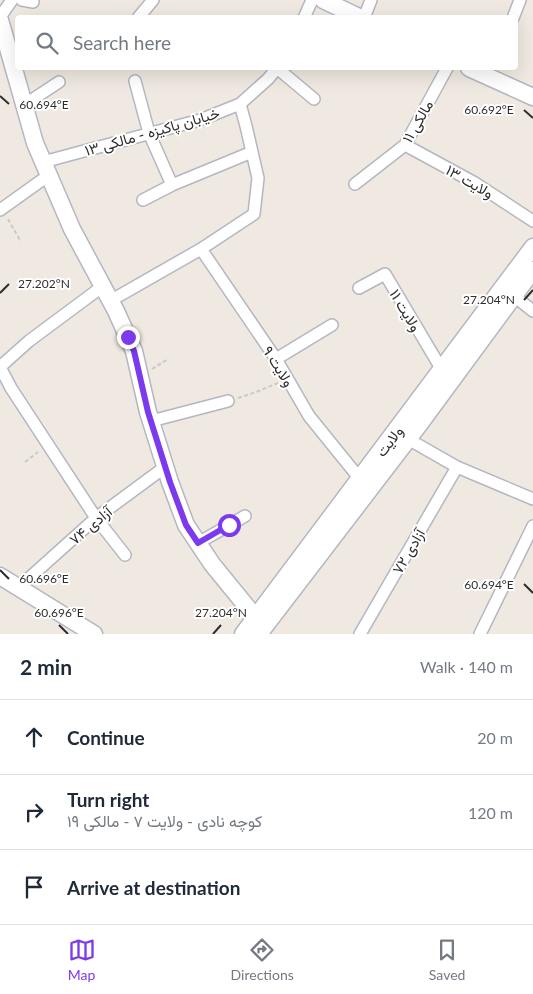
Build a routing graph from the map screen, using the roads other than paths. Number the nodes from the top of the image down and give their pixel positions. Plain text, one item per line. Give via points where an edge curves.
1 (12, 0) edge
2 (154, 0) edge
3 (312, 0) edge
4 (323, 0) edge
5 (371, 0) edge
6 (520, 0) edge
7 (141, 15) edge
8 (305, 15) edge
9 (356, 15) edge
10 (364, 15) edge
11 (513, 15) edge
12 (0, 19) edge
13 (12, 45) edge
14 (15, 60) edge
15 (17, 70) edge
16 (275, 70) edge
17 (279, 70) edge
18 (446, 70) edge
19 (490, 72) edge
20 (135, 81) dead end
21 (59, 82) dead end
22 (533, 97) edge
23 (314, 98) dead end
24 (240, 104) junction
25 (24, 105) junction
26 (149, 133) junction
27 (404, 145) junction
28 (252, 152) junction
29 (46, 169) junction
30 (354, 184) dead end
31 (172, 185) junction
32 (143, 200) dead end
33 (1, 209) edge
34 (533, 221) edge
35 (533, 247) edge
36 (201, 249) junction
37 (533, 270) edge
38 (359, 288) dead end
39 (106, 294) junction
40 (514, 296) junction
41 (533, 311) edge
42 (332, 325) dead end
43 (276, 359) junction
44 (0, 367) edge
45 (442, 370) junction
46 (228, 401) road end
47 (151, 420) junction
48 (408, 439) junction
49 (165, 467) junction
50 (457, 467) junction
51 (360, 480) junction
52 (533, 499) edge
53 (245, 516) dead end
54 (96, 518) junction
55 (533, 526) edge
56 (198, 543) junction
57 (125, 555) dead end
58 (0, 576) edge
59 (18, 588) junction
60 (256, 618) junction
61 (94, 634) edge
62 (243, 634) edge
63 (259, 634) edge
64 (360, 634) edge
65 (480, 634) edge

1 - 12 street
2 - 7 street
3 - 8 street
4 - 9 main road
5 - 10 street
6 - 11 street
12 - 13 main road
13 - 14 main road
15 - 25 main road
16 - 24 street, خیابان پاکیزه - مالکی ۱۳
17 - 23 street
18 - 27 street, مالکی ۱۱
19 - 22 main road
20 - 26 street
21 - 25 street
24 - 26 street, خیابان پاکیزه - مالکی ۱۳ via 200,120
24 - 28 street
25 - 29 main road
26 - 29 street, خیابان پاکیزه - مالکی ۱۳
26 - 31 street
27 - 30 street, مالکی ۱۱
27 - 34 street, ولایت ۱۳ via 475,183
28 - 31 street
28 - 36 street via 258,178 254,214
29 - 33 street
29 - 39 main road via 72,229
31 - 32 street
35 - 45 main road, ولایت
36 - 39 street
36 - 43 street, ولایت ۹
37 - 40 main road, ولایت
38 - 45 street, ولایت ۱۱ via 384,274
39 - 44 street via 29,341
39 - 47 main road via 134,351
40 - 41 street
40 - 48 main road, ولایت
42 - 43 street
43 - 51 street, ولایت ۹ via 309,416
44 - 54 street
45 - 51 main road, ولایت
46 - 47 street
47 - 49 main road
48 - 50 street
48 - 63 main road, ولایت
49 - 54 street, آزادی ۷۴
49 - 56 main road via 186,525
50 - 52 street
50 - 64 street, آزادی ۷۲
51 - 60 main road, ولایت
53 - 56 street
54 - 57 street
54 - 59 street, آزادی ۷۴
55 - 65 street
56 - 60 main road
58 - 59 main road
59 - 61 main road
60 - 62 main road, ولایت

